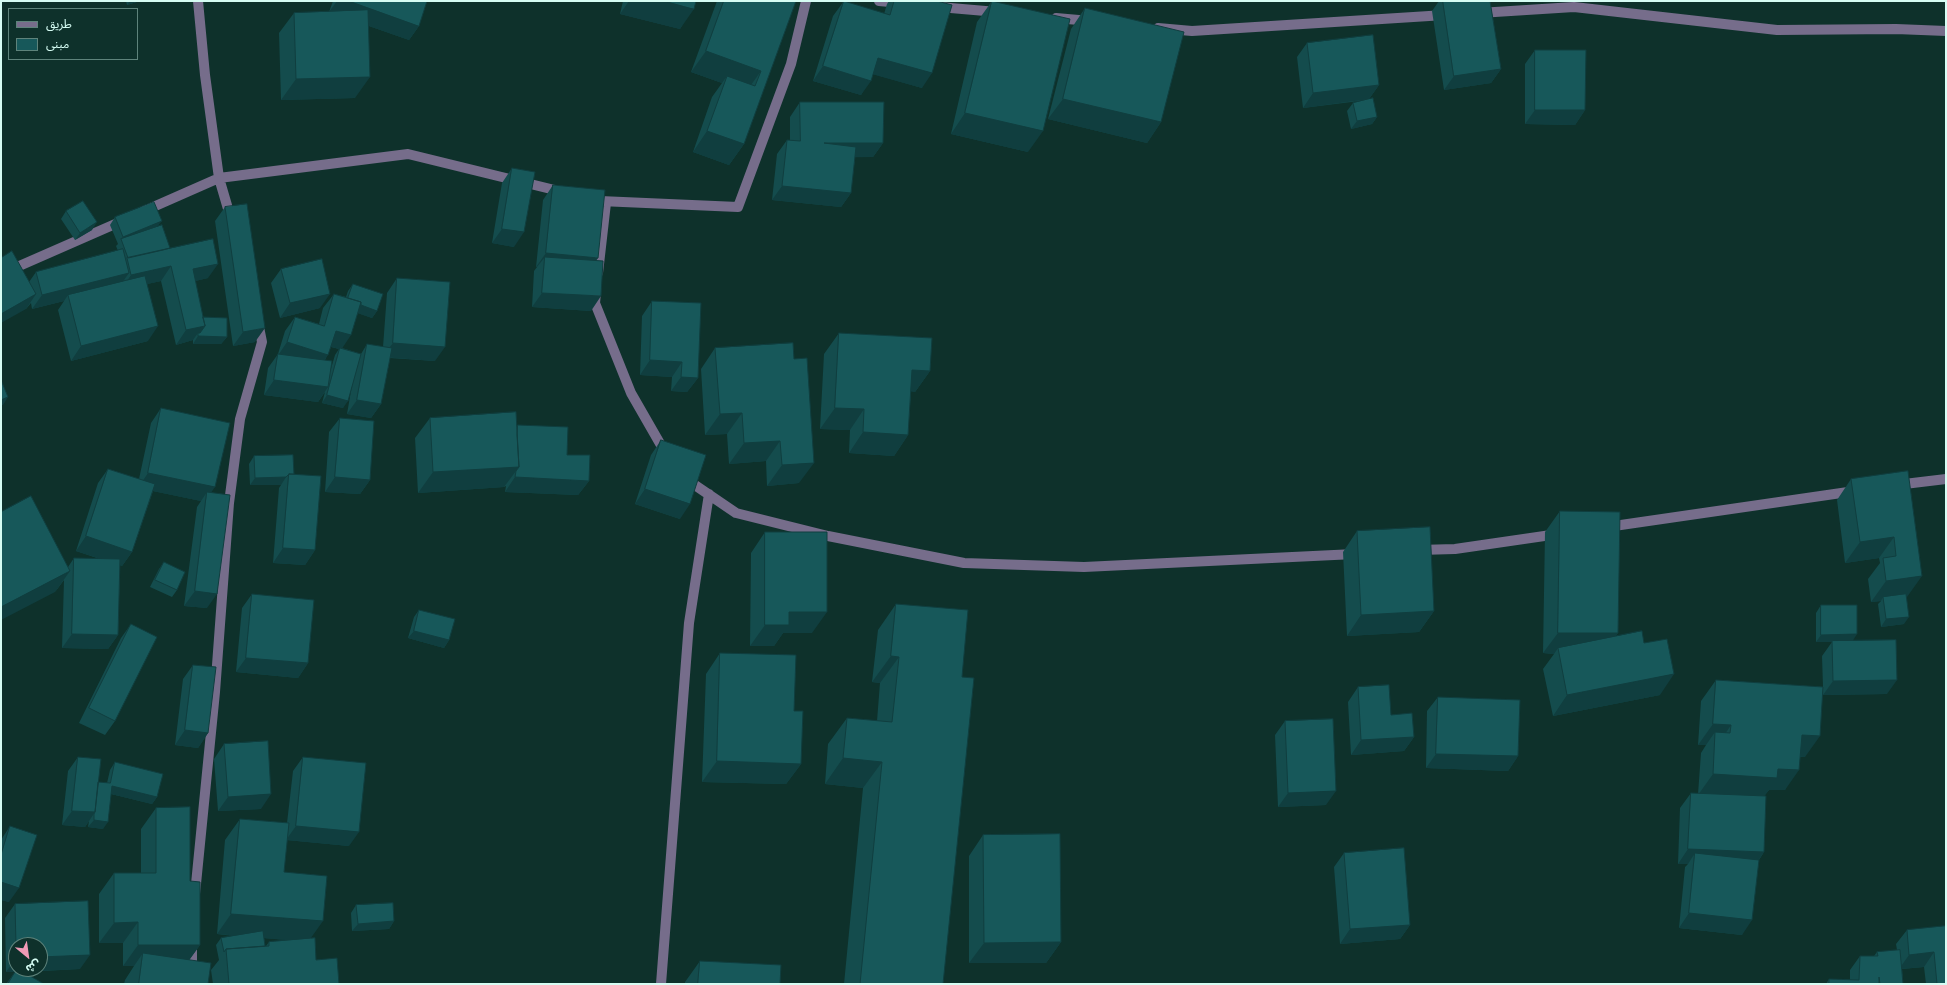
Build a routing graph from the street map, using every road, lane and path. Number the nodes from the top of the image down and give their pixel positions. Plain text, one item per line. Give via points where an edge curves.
1 (198, 1) edge
2 (806, 1) edge
3 (879, 1) edge
4 (911, 4) edge
5 (926, 6) edge
6 (1004, 13) edge
7 (1470, 14) edge
8 (1454, 15) edge
9 (1043, 17) edge
10 (1098, 22) edge
11 (1145, 27) edge
12 (1946, 31) edge
13 (219, 178) junction
14 (576, 195) edge
15 (591, 199) edge
16 (606, 203) junction
17 (235, 232) edge
18 (1, 274) edge
19 (256, 313) edge
20 (670, 460) edge
21 (678, 473) edge
22 (1946, 479) edge
23 (1888, 486) edge
24 (1865, 489) edge
25 (709, 494) junction
26 (1597, 528) edge
27 (1565, 533) edge
28 (1408, 551) edge
29 (1368, 553) edge
30 (194, 906) edge
31 (192, 930) edge
32 (192, 984) edge
33 (661, 984) edge

1 - 13 street
2 - 16 street via 791,64 738,207
3 - 4 street
5 - 6 street
7 - 12 street via 1574,7 1777,30
8 - 11 street via 1192,31
9 - 10 street
13 - 14 street via 408,154
13 - 17 street
13 - 18 street
15 - 16 street
16 - 20 street via 595,303 631,393
19 - 30 street via 262,342 240,419 232,480
21 - 25 street
22 - 23 street
24 - 26 street
25 - 29 street via 736,513 828,536 964,564 1084,567
25 - 33 street via 689,623
27 - 28 street via 1455,548
31 - 32 street

